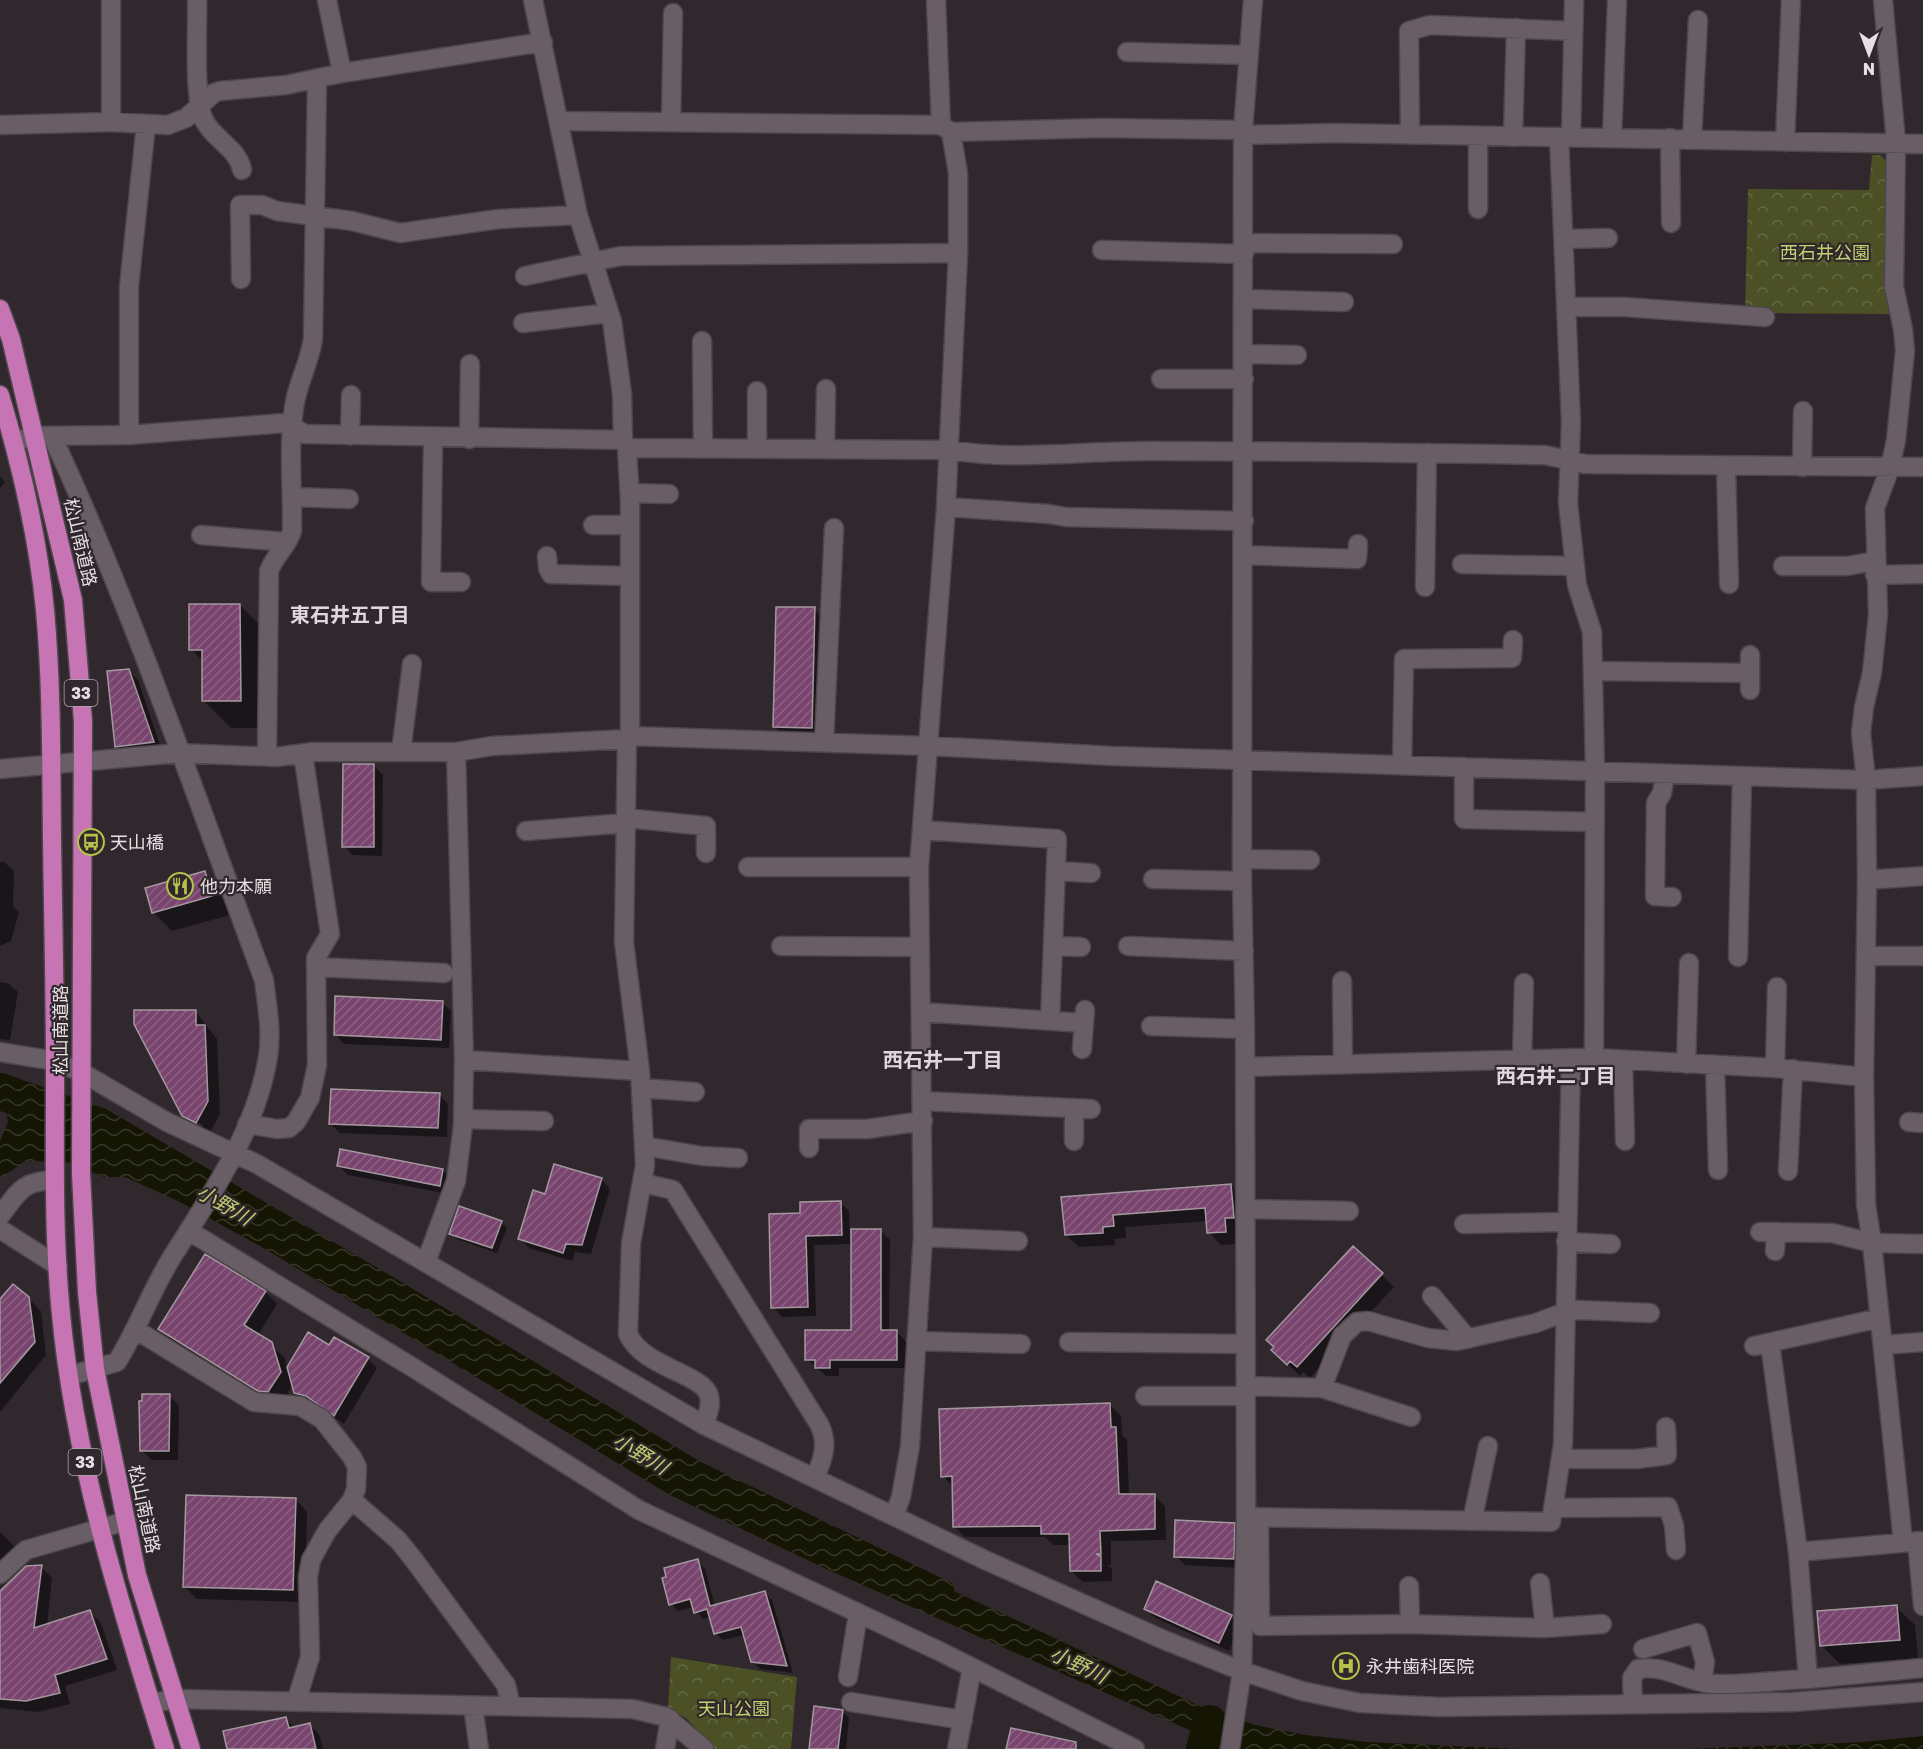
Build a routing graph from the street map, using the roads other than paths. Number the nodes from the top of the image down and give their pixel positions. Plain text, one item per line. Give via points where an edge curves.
1 (111, 0) edge
2 (197, 0) edge
3 (327, 0) edge
4 (533, 0) edge
5 (936, 0) edge
6 (1253, 0) edge
7 (1574, 0) edge
8 (1617, 0) edge
9 (1791, 0) edge
10 (1883, 0) edge
11 (673, 13) dead end
12 (1698, 20) dead end
13 (1516, 28) junction
14 (1573, 31) junction
15 (543, 42) junction
16 (1127, 52) dead end
17 (1248, 55) junction
18 (342, 73) junction
19 (317, 78) junction
20 (199, 106) junction
21 (559, 121) junction
22 (111, 122) junction
23 (671, 122) junction
24 (146, 124) junction
25 (0, 125) edge
26 (946, 129) junction
27 (1243, 133) junction
28 (1410, 135) junction
29 (1478, 136) junction
30 (1513, 137) junction
31 (1565, 137) junction
32 (1612, 138) junction
33 (1670, 138) junction
34 (1692, 138) junction
35 (1785, 142) junction
36 (1896, 142) junction
37 (1923, 144) edge
38 (242, 170) dead end
39 (1478, 209) dead end
40 (578, 215) junction
41 (315, 216) junction
42 (1671, 223) dead end
43 (1608, 238) dead end
44 (1564, 239) junction
45 (1394, 244) dead end
46 (1244, 249) junction
47 (958, 253) junction
48 (1113, 256) dead end
49 (593, 262) junction
50 (525, 276) dead end
51 (241, 279) dead end
52 (1244, 299) junction
53 (1344, 302) dead end
54 (1567, 307) junction
55 (0, 309) edge
56 (609, 313) junction
57 (1765, 317) dead end
58 (523, 323) dead end
59 (702, 341) dead end
60 (1244, 354) junction
61 (1297, 355) dead end
62 (470, 364) dead end
63 (702, 371) junction
64 (721, 371) dead end
65 (1161, 379) dead end
66 (1244, 379) junction
67 (826, 389) dead end
68 (758, 391) dead end
69 (0, 395) edge
70 (351, 395) dead end
71 (1803, 411) dead end
72 (293, 428) junction
73 (129, 435) junction
74 (43, 436) junction
75 (350, 436) junction
76 (433, 439) junction
77 (468, 439) junction
78 (14, 442) junction
79 (625, 444) junction
80 (703, 448) junction
81 (758, 449) junction
82 (825, 449) junction
83 (949, 450) junction
84 (1245, 451) junction
85 (1427, 453) junction
86 (1569, 459) junction
87 (1726, 466) junction
88 (1802, 467) junction
89 (1923, 467) edge
90 (1890, 468) junction
91 (630, 493) junction
92 (669, 494) dead end
93 (293, 496) junction
94 (349, 499) dead end
95 (946, 507) junction
96 (1244, 521) junction
97 (592, 525) dead end
98 (630, 525) junction
99 (834, 528) dead end
100 (201, 535) dead end
101 (287, 542) junction
102 (1358, 544) dead end
103 (1244, 555) junction
104 (547, 556) dead end
105 (1462, 564) dead end
106 (1575, 566) junction
107 (1783, 566) dead end
108 (1875, 568) junction
109 (1923, 574) edge
110 (630, 576) junction
111 (461, 582) dead end
112 (1729, 584) dead end
113 (1425, 587) dead end
114 (1513, 640) dead end
115 (1750, 655) dead end
116 (412, 664) dead end
117 (1593, 671) junction
118 (628, 737) junction
119 (824, 742) junction
120 (929, 746) junction
121 (401, 752) junction
122 (456, 752) junction
123 (178, 753) junction
124 (303, 754) junction
125 (267, 756) junction
126 (1244, 759) junction
127 (83, 762) junction
128 (51, 765) junction
129 (1402, 765) junction
130 (1464, 767) junction
131 (0, 769) edge
132 (1595, 771) junction
133 (1665, 774) junction
134 (1742, 776) junction
135 (1923, 776) edge
136 (1866, 780) junction
137 (626, 821) junction
138 (1595, 822) junction
139 (922, 830) junction
140 (526, 831) dead end
141 (706, 853) dead end
142 (1242, 859) junction
143 (1311, 860) dead end
144 (748, 867) dead end
145 (919, 867) junction
146 (1056, 871) junction
147 (1090, 873) dead end
148 (1923, 876) edge
149 (1153, 879) dead end
150 (1867, 880) junction
151 (1242, 881) junction
152 (1672, 897) dead end
153 (781, 946) dead end
154 (1053, 946) junction
155 (1128, 946) dead end
156 (919, 947) junction
157 (1081, 947) dead end
158 (1244, 951) junction
159 (1866, 956) junction
160 (1923, 956) edge
161 (1738, 957) dead end
162 (1689, 963) dead end
163 (316, 967) junction
164 (444, 973) dead end
165 (1342, 981) dead end
166 (1524, 983) dead end
167 (1777, 987) dead end
168 (921, 1012) junction
169 (1050, 1021) junction
170 (1151, 1026) dead end
171 (1245, 1029) junction
172 (1082, 1049) dead end
173 (0, 1052) edge
174 (1571, 1058) junction
175 (1594, 1058) junction
176 (464, 1060) junction
177 (1522, 1060) junction
178 (1623, 1060) junction
179 (1343, 1064) junction
180 (1686, 1064) junction
181 (1715, 1065) junction
182 (1245, 1067) junction
183 (55, 1069) junction
184 (1784, 1069) junction
185 (1864, 1077) junction
186 (81, 1079) junction
187 (641, 1080) junction
188 (695, 1092) dead end
189 (922, 1101) junction
190 (463, 1119) junction
191 (544, 1121) dead end
192 (923, 1121) junction
193 (247, 1124) junction
194 (1074, 1141) dead end
195 (1625, 1141) dead end
196 (644, 1146) junction
197 (809, 1148) dead end
198 (738, 1158) dead end
199 (231, 1159) junction
200 (1718, 1170) dead end
201 (1788, 1171) dead end
202 (54, 1173) junction
203 (643, 1183) junction
204 (1246, 1209) junction
205 (1349, 1211) dead end
206 (0, 1216) edge
207 (1567, 1222) junction
208 (1464, 1224) dead end
209 (192, 1227) junction
210 (0, 1229) edge
211 (923, 1237) junction
212 (1018, 1241) dead end
213 (1566, 1242) junction
214 (1872, 1243) junction
215 (1611, 1244) dead end
216 (1923, 1244) edge
217 (1776, 1251) dead end
218 (426, 1262) junction
219 (58, 1266) junction
220 (1432, 1296) dead end
221 (1564, 1312) junction
222 (1650, 1313) dead end
223 (1880, 1318) junction
224 (136, 1330) junction
225 (1467, 1339) junction
226 (916, 1341) junction
227 (1069, 1342) dead end
228 (1923, 1342) edge
229 (1021, 1344) dead end
230 (1246, 1344) junction
231 (1883, 1345) junction
232 (95, 1369) junction
233 (69, 1376) junction
234 (1322, 1388) junction
235 (1246, 1391) junction
236 (1145, 1396) dead end
237 (1411, 1417) dead end
238 (704, 1425) junction
239 (1666, 1427) dead end
240 (1488, 1446) dead end
241 (1561, 1459) junction
242 (815, 1478) junction
243 (352, 1500) junction
244 (1553, 1508) junction
245 (894, 1516) junction
246 (1253, 1517) junction
247 (126, 1521) junction
248 (1472, 1521) junction
249 (101, 1526) junction
250 (1914, 1541) edge
251 (1676, 1550) dead end
252 (1798, 1552) junction
253 (0, 1574) edge
254 (1540, 1583) dead end
255 (1409, 1586) dead end
256 (1923, 1606) edge
257 (858, 1614) junction
258 (1410, 1624) junction
259 (1602, 1624) dead end
260 (1545, 1628) junction
261 (1643, 1649) dead end
262 (972, 1668) junction
263 (1923, 1668) edge
264 (848, 1677) dead end
265 (1242, 1678) junction
266 (1808, 1678) junction
267 (1702, 1682) junction
268 (1923, 1692) edge
269 (176, 1700) junction
270 (296, 1702) junction
271 (850, 1702) dead end
272 (151, 1703) junction
273 (1633, 1703) junction
274 (473, 1706) junction
275 (511, 1706) junction
276 (670, 1719) junction
277 (963, 1720) junction
278 (165, 1749) edge
279 (191, 1749) edge
280 (479, 1749) edge
281 (664, 1749) edge
282 (704, 1749) edge
283 (957, 1749) edge
284 (1135, 1749) edge
285 (1230, 1749) edge

1 - 22 street
2 - 20 street
3 - 18 street
4 - 15 street
5 - 26 street
6 - 17 street
7 - 14 street
8 - 32 street
9 - 35 street
10 - 36 street
11 - 23 street
12 - 34 street
13 - 14 street
13 - 28 street via 1430,25 1408,31
13 - 30 street
14 - 31 street
15 - 18 street
15 - 21 street
16 - 17 street
17 - 27 street
18 - 19 street
19 - 20 street via 286,86 220,91
19 - 41 street
20 - 24 street via 177,123
20 - 38 street via 212,131 238,155
21 - 23 street
21 - 40 street
22 - 24 street
22 - 25 street
23 - 26 street
24 - 73 street via 129,287
26 - 27 street via 1101,128
26 - 47 street via 958,173
27 - 28 street
27 - 46 street
28 - 29 street
29 - 30 street
29 - 39 street
30 - 31 street
31 - 32 street
31 - 44 street
32 - 33 street
33 - 34 street
33 - 42 street
34 - 35 street
35 - 36 street
36 - 37 street
36 - 90 street via 1893,274 1905,351
40 - 41 street via 499,219 400,233
40 - 49 street
41 - 51 street via 262,205 240,205
41 - 72 street via 313,339 296,396
43 - 44 street
44 - 54 street
45 - 46 street
46 - 48 street
46 - 52 street
47 - 49 street via 621,256
47 - 83 street
49 - 50 street
49 - 56 street
52 - 53 street
52 - 60 street
54 - 57 street
54 - 86 street
55 - 74 highway, 松山南道路 / 33
56 - 58 street
56 - 79 street via 622,394
59 - 63 street
60 - 61 street
60 - 66 street
62 - 77 street
63 - 64 street
63 - 80 street
65 - 66 street
66 - 84 street
67 - 82 street
68 - 81 street
69 - 78 highway, 松山南道路 / 33
70 - 75 street
71 - 88 street
72 - 73 street via 285,423
72 - 75 street via 305,435
72 - 93 street
73 - 74 street
74 - 78 street
74 - 123 street via 87,510
74 - 127 highway, 松山南道路 / 33 via 73,600
75 - 76 street
76 - 77 street
76 - 111 street via 431,582
77 - 79 street
78 - 128 highway, 松山南道路 / 33 via 33,528 45,610
79 - 80 street
79 - 91 street
80 - 81 street
81 - 82 street
82 - 83 street
83 - 84 street via 978,455
83 - 95 street
84 - 85 street
84 - 96 street
85 - 86 street
85 - 113 street
86 - 87 street via 1585,464
86 - 106 street via 1568,503
87 - 88 street
87 - 112 street
88 - 90 street
89 - 90 street
90 - 108 street via 1875,508
91 - 92 street
91 - 98 street
93 - 94 street
93 - 101 street via 292,531
95 - 96 street via 1066,518
95 - 120 street
96 - 103 street
97 - 98 street
98 - 110 street
99 - 119 street
100 - 101 street
101 - 125 street via 269,571
102 - 103 street via 1357,559
103 - 126 street
104 - 110 street via 551,574
105 - 106 street
106 - 117 street via 1592,632
107 - 108 street
108 - 109 street
108 - 136 street via 1878,615 1861,733
110 - 118 street
114 - 129 street via 1512,658 1404,659
115 - 117 street via 1750,682
116 - 121 street
117 - 132 street
118 - 119 street
118 - 122 street
118 - 137 street
119 - 120 street
120 - 126 street
120 - 139 street
121 - 122 street
121 - 124 street
122 - 176 street
123 - 125 street
123 - 127 street
123 - 193 street via 264,980 269,1017 268,1055
124 - 125 street
124 - 163 street via 330,934 319,950
126 - 129 street
126 - 142 street
127 - 128 street
127 - 186 highway, 松山南道路 / 33
128 - 131 street
128 - 183 highway, 松山南道路 / 33
129 - 130 street
130 - 132 street
130 - 138 street via 1464,819
132 - 133 street
132 - 138 street
133 - 134 street
133 - 152 street via 1656,803 1655,896
134 - 136 street
134 - 161 street
135 - 136 street
136 - 150 street
137 - 140 street
137 - 141 street via 706,826
137 - 187 street via 624,942
138 - 175 street
139 - 145 street
139 - 146 street via 1058,839
142 - 143 street
142 - 151 street
144 - 145 street
145 - 156 street
146 - 147 street
146 - 154 street
148 - 150 street
149 - 151 street
150 - 159 street
151 - 158 street
153 - 156 street
154 - 157 street
154 - 169 street
155 - 158 street
156 - 168 street
158 - 171 street
159 - 160 street
159 - 185 street
162 - 180 street
163 - 164 street
163 - 193 street via 317,1065 310,1098 289,1128
165 - 179 street
166 - 177 street
167 - 184 street
168 - 169 street
168 - 189 street
169 - 172 street via 1084,1016
170 - 171 street
171 - 182 street
173 - 183 street
174 - 175 street
174 - 177 street
174 - 207 street
175 - 178 street
176 - 187 street
176 - 190 street
177 - 179 street
178 - 180 street
178 - 195 street
179 - 182 street
180 - 181 street
181 - 184 street
181 - 200 street
182 - 204 street
183 - 186 street
183 - 202 highway, 松山南道路 / 33
184 - 185 street
184 - 201 street
185 - 214 street via 1866,1204
186 - 199 street
186 - 232 highway, 松山南道路 / 33 via 81,1173
187 - 188 street
187 - 196 street
189 - 192 street
189 - 194 street via 1083,1109
190 - 191 street
190 - 218 street via 460,1170
192 - 197 street via 867,1129 809,1129
192 - 211 street
193 - 199 street
196 - 198 street
196 - 203 street
199 - 209 street
199 - 218 street via 257,1164
202 - 206 street via 23,1187
202 - 219 highway, 松山南道路 / 33
203 - 238 street via 631,1243 628,1334 646,1357 702,1385 709,1395 710,1407
203 - 242 street via 673,1190 819,1424 825,1453
204 - 205 street
204 - 230 street
207 - 208 street
207 - 213 street
209 - 224 street via 171,1258
209 - 257 street via 639,1510
210 - 219 street
211 - 212 street
211 - 226 street
213 - 215 street
213 - 221 street
214 - 216 street
214 - 217 street via 1832,1233 1768,1232
214 - 223 street
218 - 238 street
219 - 233 highway, 松山南道路 / 33
220 - 225 street
221 - 222 street
221 - 225 street via 1536,1323
221 - 241 street
223 - 231 street
223 - 252 street via 1762,1344
224 - 232 street via 117,1362
224 - 243 street via 254,1402 300,1406 322,1419 357,1467
225 - 234 street via 1437,1339 1368,1321 1357,1322 1342,1336
226 - 229 street
226 - 245 street via 910,1446
227 - 230 street
228 - 231 street
230 - 235 street
231 - 250 street
232 - 233 street
232 - 247 highway, 松山南道路 / 33
233 - 249 highway, 松山南道路 / 33
234 - 235 street
234 - 237 street
235 - 236 street
235 - 246 street
238 - 242 street
239 - 241 street via 1666,1455
240 - 248 street
241 - 244 street
242 - 245 street
243 - 270 street via 327,1531 311,1560 310,1657
243 - 275 street via 398,1540 414,1560 506,1685
244 - 248 street via 1551,1522
244 - 251 street via 1668,1507
245 - 265 street
246 - 248 street
246 - 258 street via 1260,1626
246 - 265 street
247 - 249 street
247 - 269 highway, 松山南道路 / 33 via 137,1575
249 - 253 street via 26,1550
249 - 272 highway, 松山南道路 / 33 via 113,1581
250 - 252 street
250 - 256 street
252 - 266 street
254 - 260 street
255 - 258 street
257 - 262 street
257 - 264 street
258 - 260 street
259 - 260 street
261 - 267 street via 1698,1633 1705,1662
262 - 277 street
262 - 284 street
263 - 266 street
265 - 273 street via 1360,1703 1439,1707
265 - 285 street
266 - 267 street
267 - 273 street via 1653,1666 1638,1669 1632,1678
268 - 273 street via 1793,1702
269 - 270 street
269 - 272 street
269 - 279 highway, 松山南道路 / 33
270 - 274 street
271 - 277 street
272 - 278 highway, 松山南道路 / 33
274 - 275 street
274 - 280 street
275 - 276 street via 633,1709
276 - 281 street
276 - 282 street
277 - 283 street

